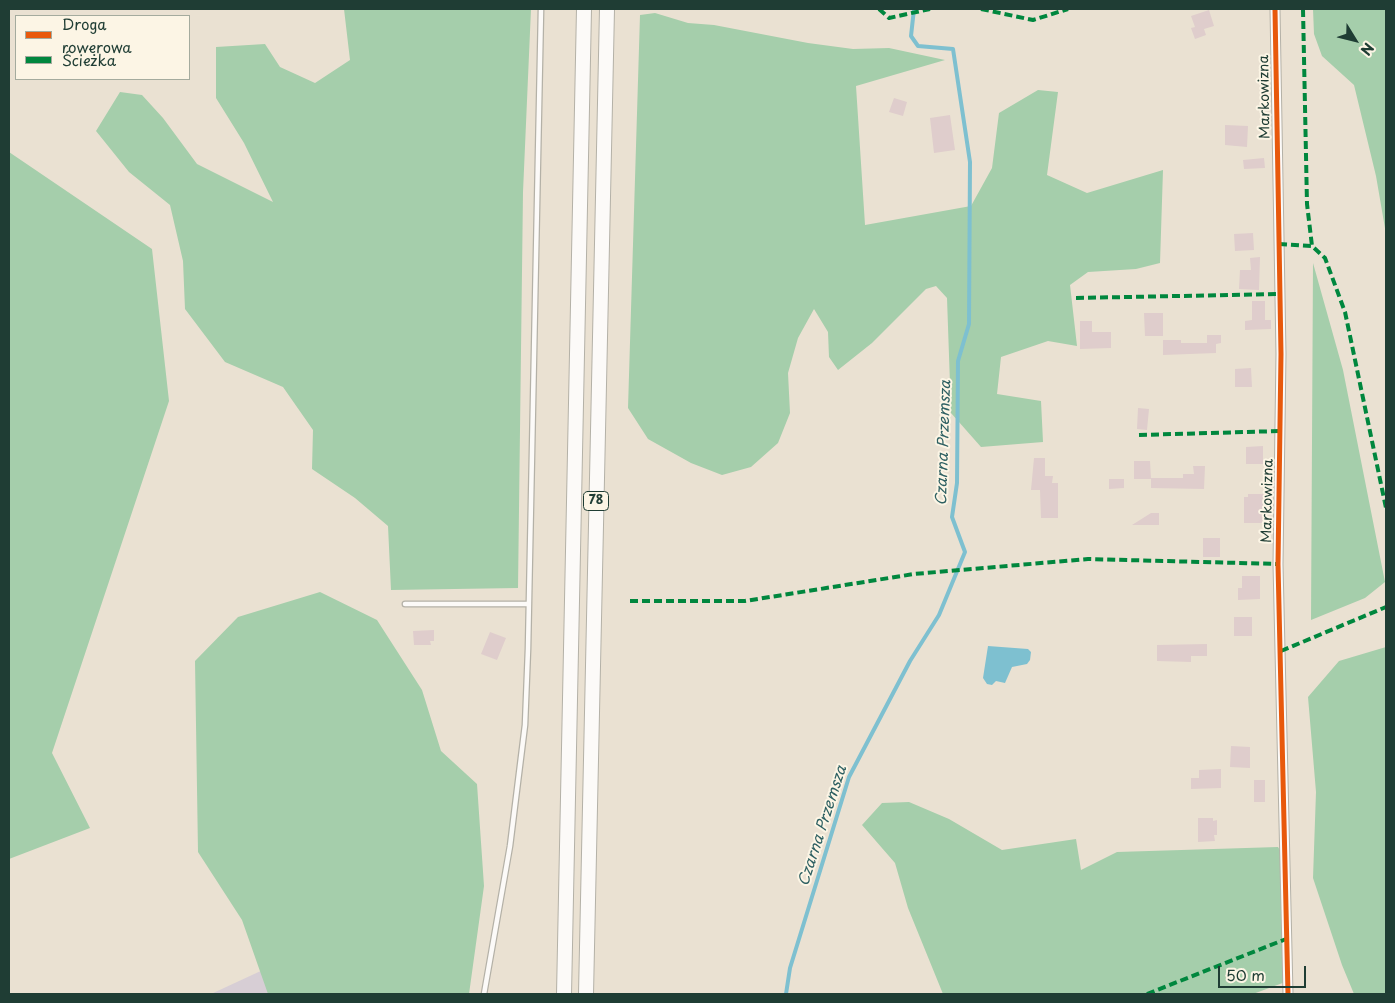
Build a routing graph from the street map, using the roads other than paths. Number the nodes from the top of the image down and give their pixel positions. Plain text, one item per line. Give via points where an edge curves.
1 (541, 9) edge
2 (584, 9) edge
3 (607, 9) edge
4 (1274, 9) edge
5 (405, 604) dead end
6 (529, 604) junction
7 (484, 994) edge
8 (564, 994) edge
9 (586, 994) edge
10 (1288, 994) edge

1 - 6 lane
2 - 8 main road, 78
3 - 9 main road, 78
4 - 10 street, Markowizna via 1281,354 1278,564
5 - 6 lane
6 - 7 lane via 525,725 510,846

